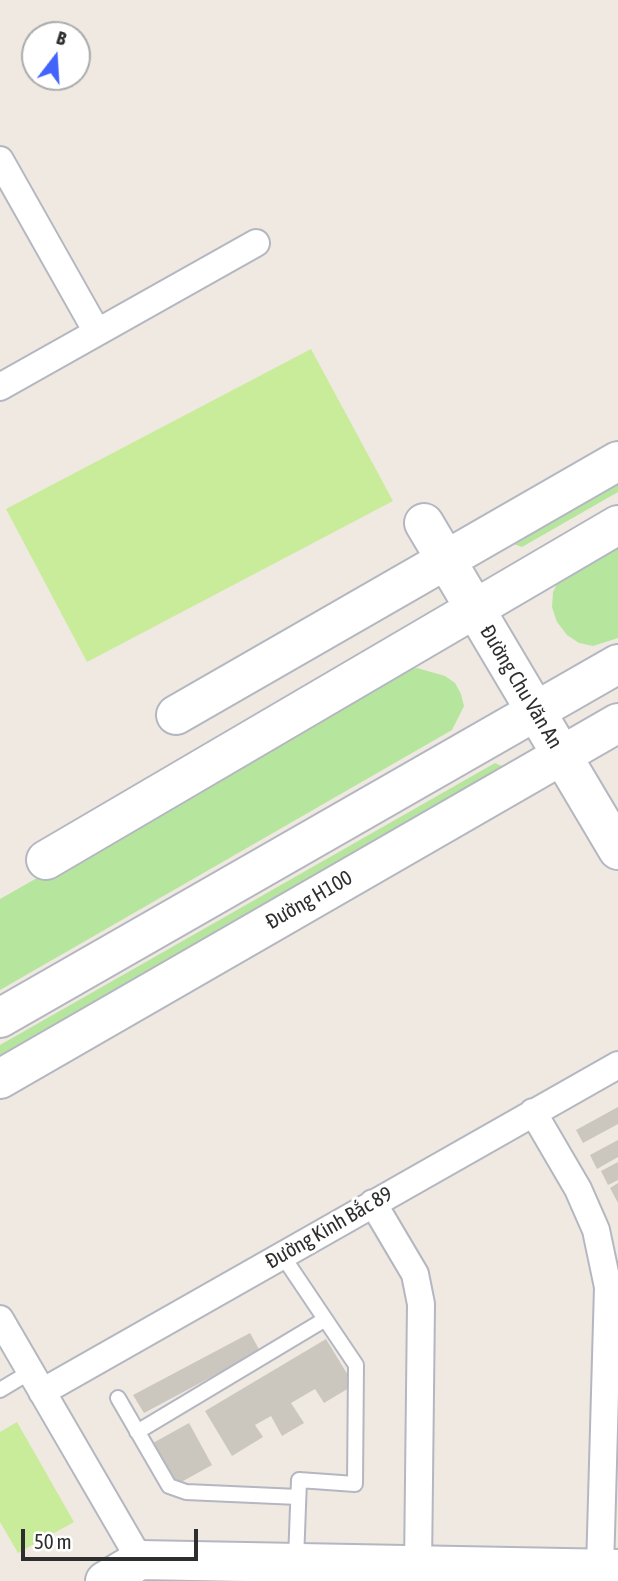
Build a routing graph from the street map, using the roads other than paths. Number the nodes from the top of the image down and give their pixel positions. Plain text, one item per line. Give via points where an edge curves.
1 (0, 160) edge
2 (256, 243) dead end
3 (97, 331) junction
4 (0, 387) edge
5 (618, 461) edge
6 (424, 523) dead end
7 (618, 525) edge
8 (446, 560) junction
9 (474, 608) junction
10 (618, 664) edge
11 (536, 711) junction
12 (176, 715) dead end
13 (618, 723) edge
14 (561, 754) junction
15 (618, 850) edge
16 (46, 860) dead end
17 (0, 1017) edge
18 (618, 1065) edge
19 (0, 1079) edge
20 (533, 1112) junction
21 (373, 1203) junction
22 (282, 1255) junction
23 (0, 1319) edge
24 (324, 1320) junction
25 (36, 1382) junction
26 (0, 1390) edge
27 (118, 1398) dead end
28 (137, 1432) junction
29 (298, 1497) junction
30 (139, 1560) junction
31 (296, 1565) junction
32 (418, 1567) junction
33 (609, 1569) edge
34 (105, 1581) edge

1 - 3 street
2 - 3 street
3 - 4 street
5 - 8 main road
6 - 8 main road, Đường Chu Văn An
7 - 9 main road
8 - 9 main road, Đường Chu Văn An
8 - 12 main road
9 - 11 main road, Đường Chu Văn An
9 - 16 main road
10 - 11 main road
11 - 14 main road, Đường Chu Văn An
11 - 17 main road
13 - 14 main road, Đường H100
14 - 15 main road, Đường Chu Văn An
14 - 19 main road, Đường H100
18 - 20 street, Đường Kinh Bắc 89
20 - 21 street, Đường Kinh Bắc 89
20 - 33 street via 596,1230 608,1287
21 - 22 street, Đường Kinh Bắc 89
21 - 32 street via 415,1274 421,1304
22 - 24 lane
22 - 25 street, Đường Kinh Bắc 89
23 - 25 street
24 - 28 lane
24 - 29 lane via 356,1365 355,1484 299,1480
25 - 26 lane
25 - 30 street
27 - 28 lane
28 - 29 lane via 169,1486 186,1492
29 - 31 lane
30 - 31 main road
30 - 34 main road
31 - 32 main road
32 - 33 main road

